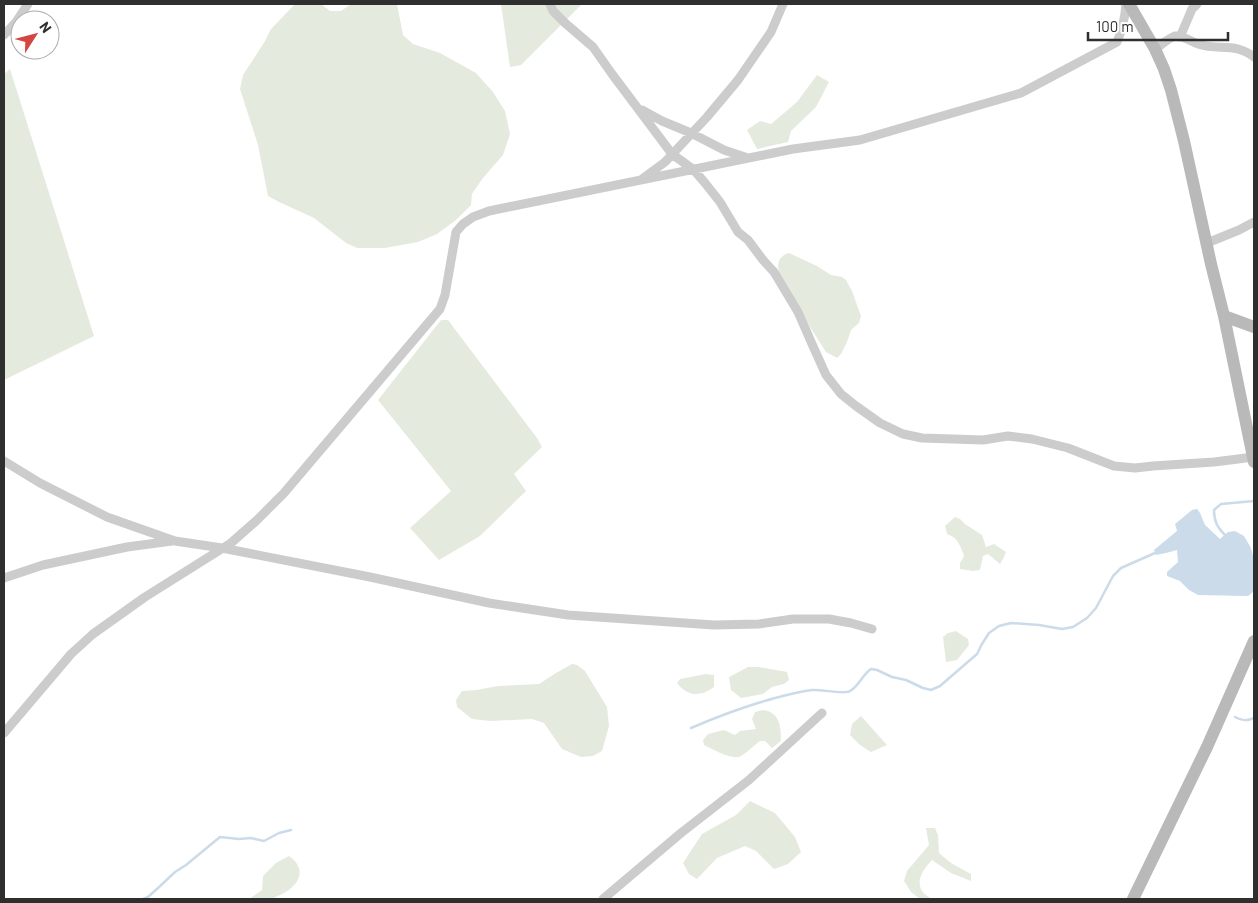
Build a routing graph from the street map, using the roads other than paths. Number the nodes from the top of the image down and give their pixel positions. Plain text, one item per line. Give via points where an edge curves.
1 (28, 4) edge
2 (550, 4) edge
3 (784, 4) edge
4 (1128, 4) edge
5 (1197, 4) edge
6 (4, 34) edge
7 (1180, 36) junction
8 (1155, 49) junction
9 (1254, 57) edge
10 (637, 107) junction
11 (691, 133) junction
12 (672, 154) junction
13 (748, 158) junction
14 (694, 170) junction
15 (640, 180) junction
16 (1254, 222) edge
17 (1207, 242) junction
18 (1224, 316) junction
19 (1254, 327) edge
20 (1254, 459) edge
21 (4, 462) edge
22 (175, 541) junction
23 (222, 548) junction
24 (4, 578) edge
25 (872, 629) dead end
26 (1254, 642) edge
27 (822, 713) dead end
28 (4, 733) edge
29 (603, 899) edge
30 (1133, 899) edge

1 - 6 street
2 - 10 street via 565,23 593,47
3 - 11 street via 771,32 738,80
4 - 8 street
4 - 13 street via 1123,29 1116,42 1021,93 860,140
5 - 7 street
7 - 8 street
7 - 9 street via 1203,46 1239,48
8 - 17 street via 1171,90
10 - 11 street
10 - 12 street
11 - 12 street
11 - 13 street
12 - 14 street
12 - 15 street
13 - 14 street
14 - 15 street
14 - 20 street via 720,202 738,232 774,272 798,312 826,375 841,394 880,423 903,434 922,438 983,440 1008,436 1032,439 1068,448 1114,466 1134,468
15 - 23 street via 489,211 473,216 463,224 456,232 440,309 284,493
16 - 17 street
17 - 18 street
18 - 19 street
18 - 20 street
21 - 22 street via 107,517
22 - 23 street
22 - 24 street via 43,565
23 - 25 street via 489,603 568,615 714,625 829,619
23 - 28 street via 93,634 71,654
26 - 30 street
27 - 29 street via 749,780

